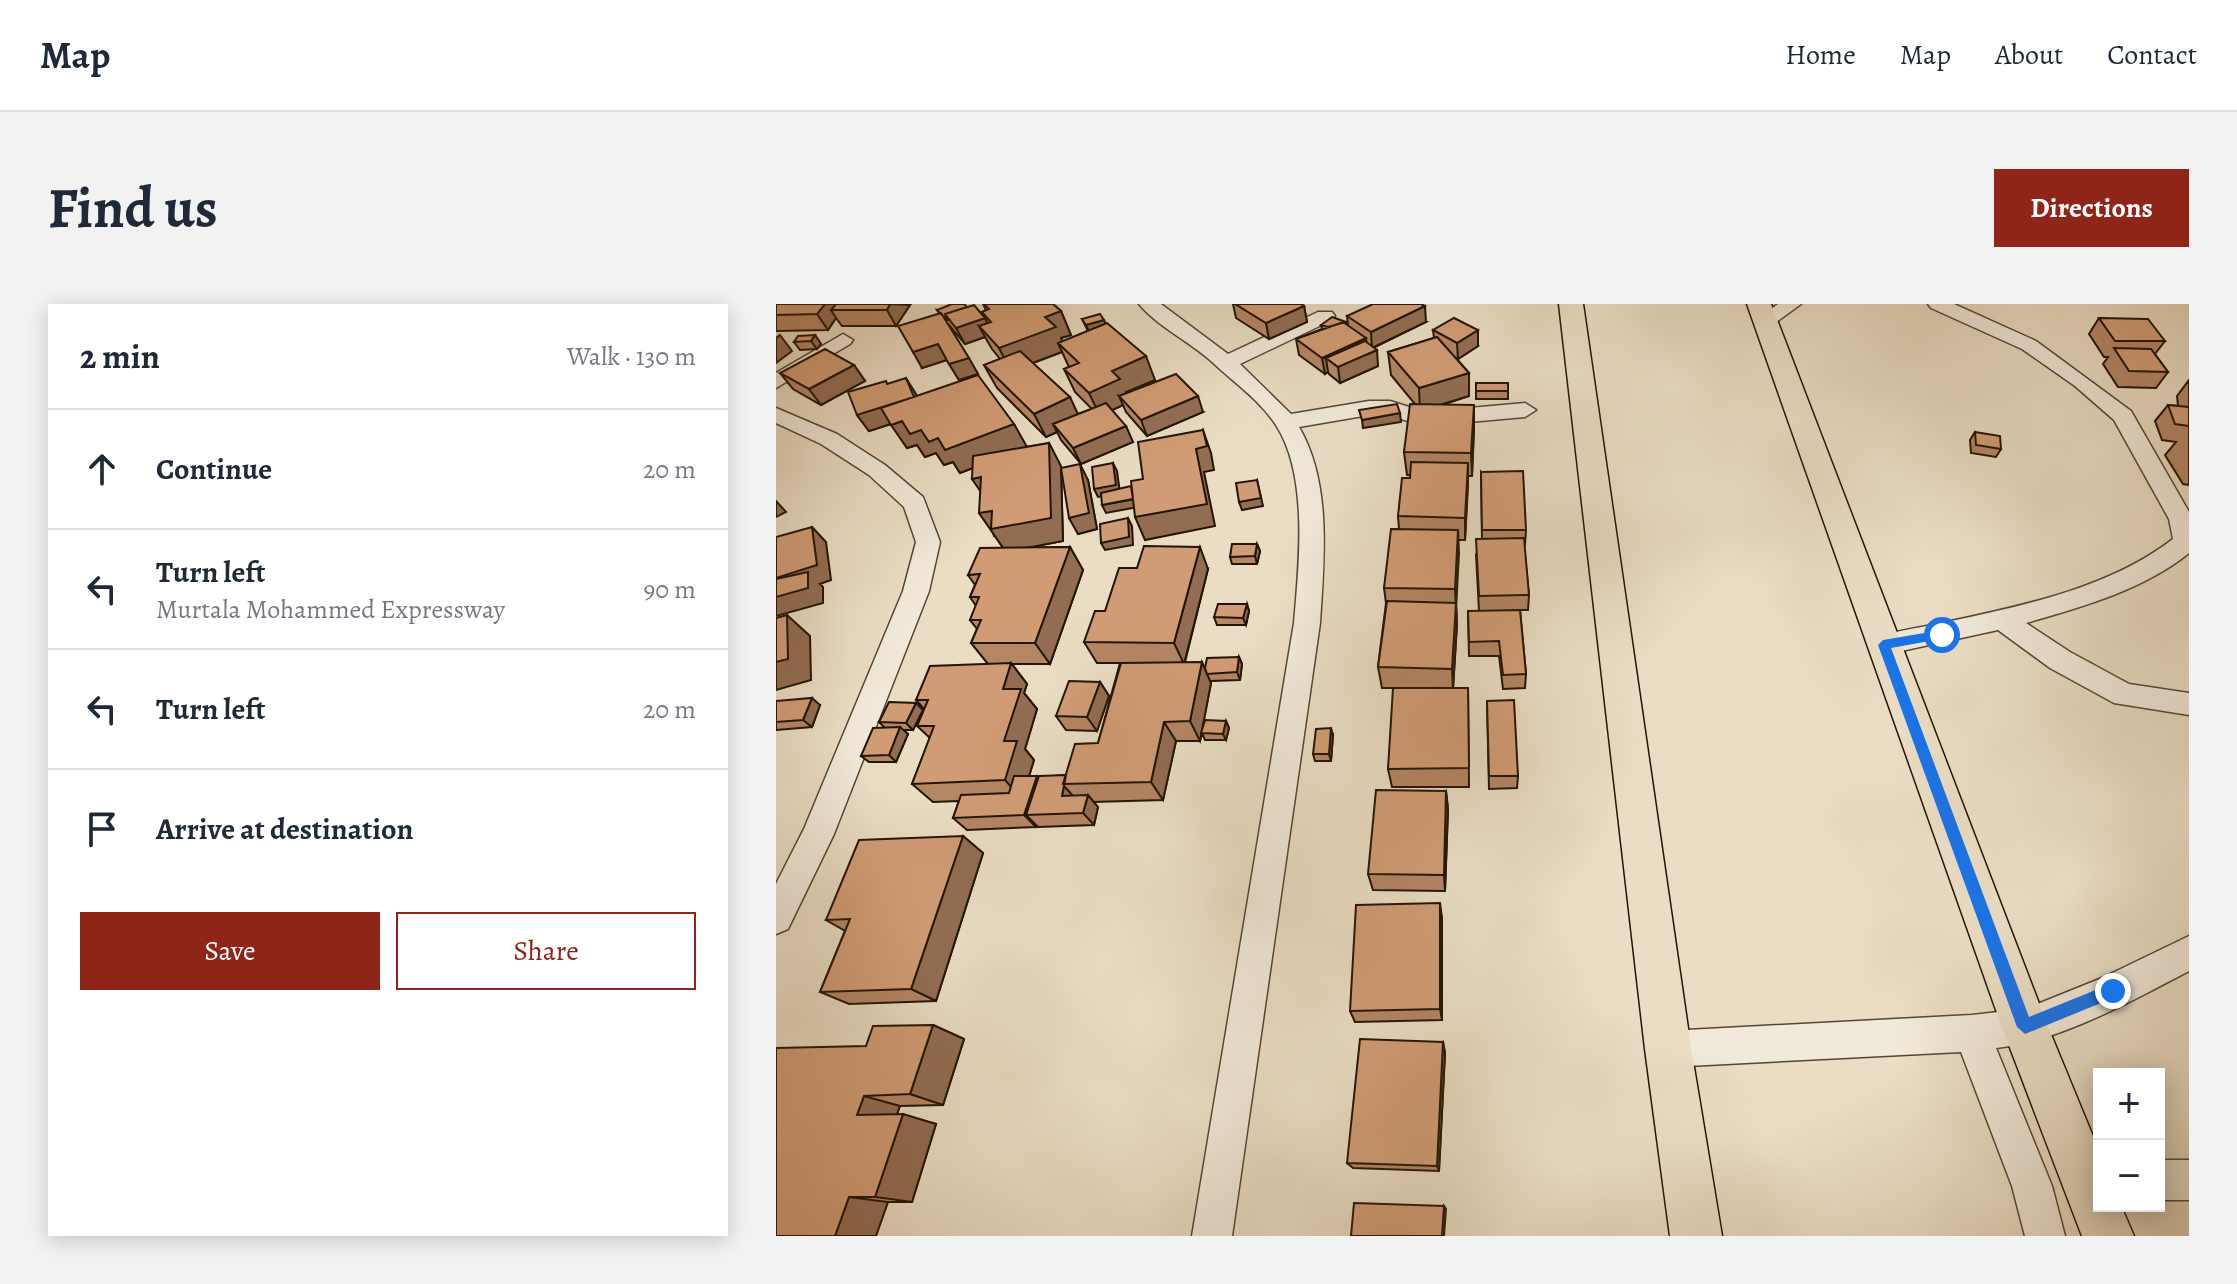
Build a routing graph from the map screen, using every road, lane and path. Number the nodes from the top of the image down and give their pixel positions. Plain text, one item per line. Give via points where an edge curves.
1 (1149, 304) edge
2 (1571, 304) edge
3 (1938, 304) edge
4 (1771, 310) edge
5 (1325, 316) dead end
6 (843, 340) dead end
7 (1224, 364) junction
8 (776, 382) edge
9 (1525, 410) dead end
10 (776, 415) edge
11 (1286, 422) junction
12 (2001, 619) junction
13 (1883, 645) junction
14 (2189, 704) edge
15 (776, 918) edge
16 (2189, 953) edge
17 (2025, 1027) junction
18 (1972, 1033) junction
19 (1668, 1049) junction
20 (2093, 1179) edge
21 (2165, 1180) edge
22 (2189, 1180) edge
23 (2102, 1212) edge
24 (1212, 1236) edge
25 (1696, 1236) edge
26 (2045, 1236) edge
27 (2108, 1236) edge

1 - 7 street
2 - 19 main road
3 - 12 street via 2029,345 2123,416 2181,519 2186,542 2171,558 2089,592
4 - 13 main road
5 - 7 street
6 - 8 street
7 - 11 street
9 - 11 street via 1424,419 1390,408 1369,408
10 - 15 street via 829,439 877,470 915,503 928,542 916,591 818,834
11 - 24 street via 1308,494 1313,550 1307,623
12 - 13 street
12 - 14 street via 2124,695
13 - 17 main road
16 - 17 street
17 - 18 street
17 - 20 main road
18 - 19 street
18 - 26 street via 2032,1186
19 - 25 main road
21 - 22 street
23 - 27 main road

